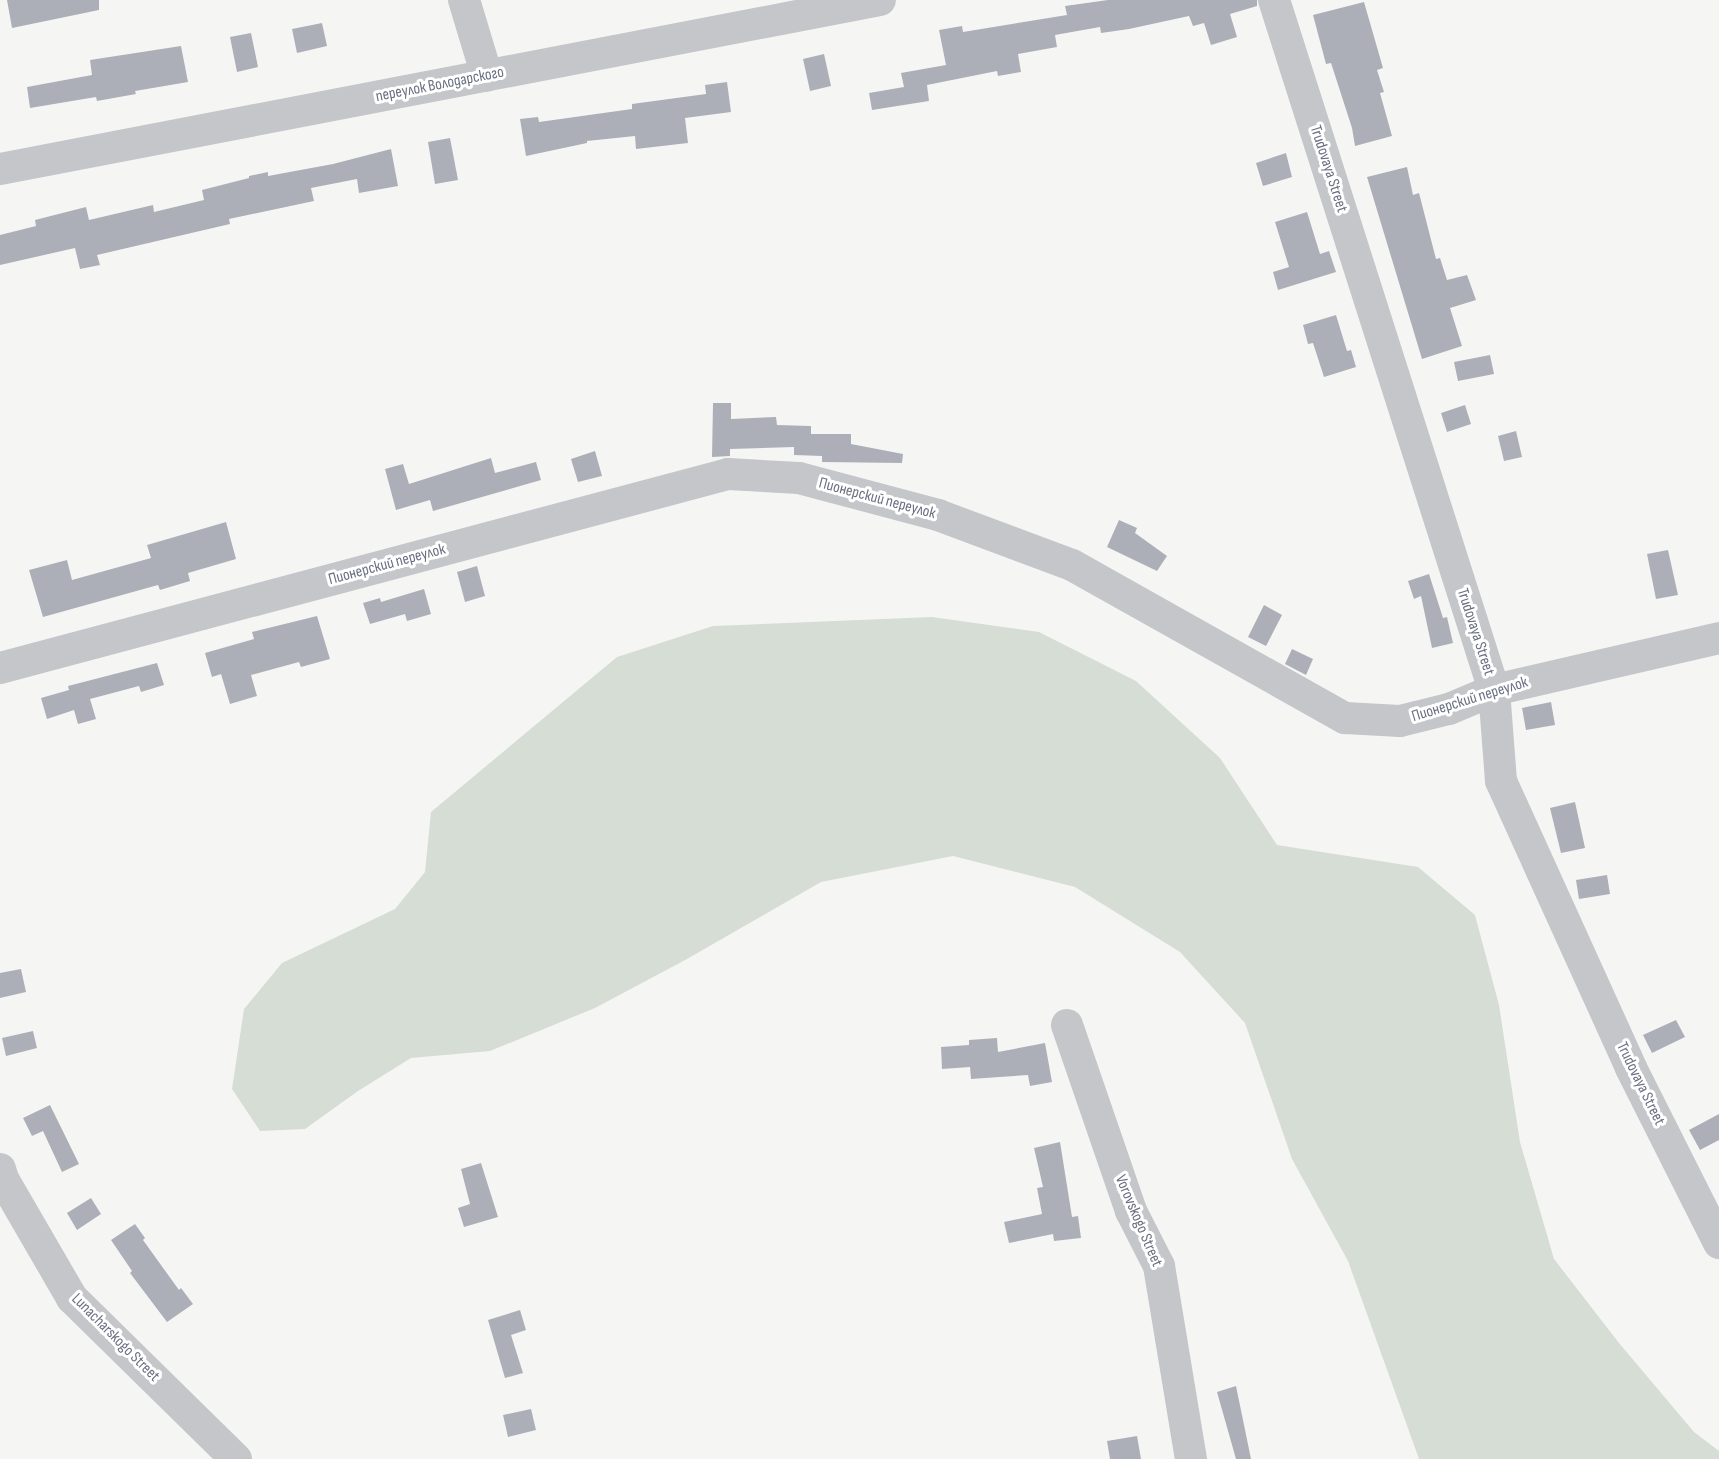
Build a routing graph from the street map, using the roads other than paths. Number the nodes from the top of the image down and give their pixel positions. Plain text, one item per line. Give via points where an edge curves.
1 (464, 0) edge
2 (880, 0) edge
3 (1274, 0) edge
4 (487, 76) junction
5 (0, 169) edge
6 (1719, 638) edge
7 (0, 668) edge
8 (1494, 690) junction
9 (1067, 1025) dead end
10 (0, 1169) edge
11 (1719, 1243) edge
12 (236, 1459) edge
13 (1191, 1459) edge

1 - 4 street
2 - 4 street, переулок Володарского
3 - 8 street, Trudovaya Street
4 - 5 street, переулок Володарского
6 - 8 street, Пионерский переулок
7 - 8 street, Пионерский переулок via 728,474 799,478 938,515 1072,565 1345,718 1400,722 1449,710
8 - 11 street, Trudovaya Street via 1501,781 1631,1068
9 - 13 street, Vorovskogo Street via 1131,1211 1159,1266
10 - 12 street, Lunacharskogo Street via 72,1298

